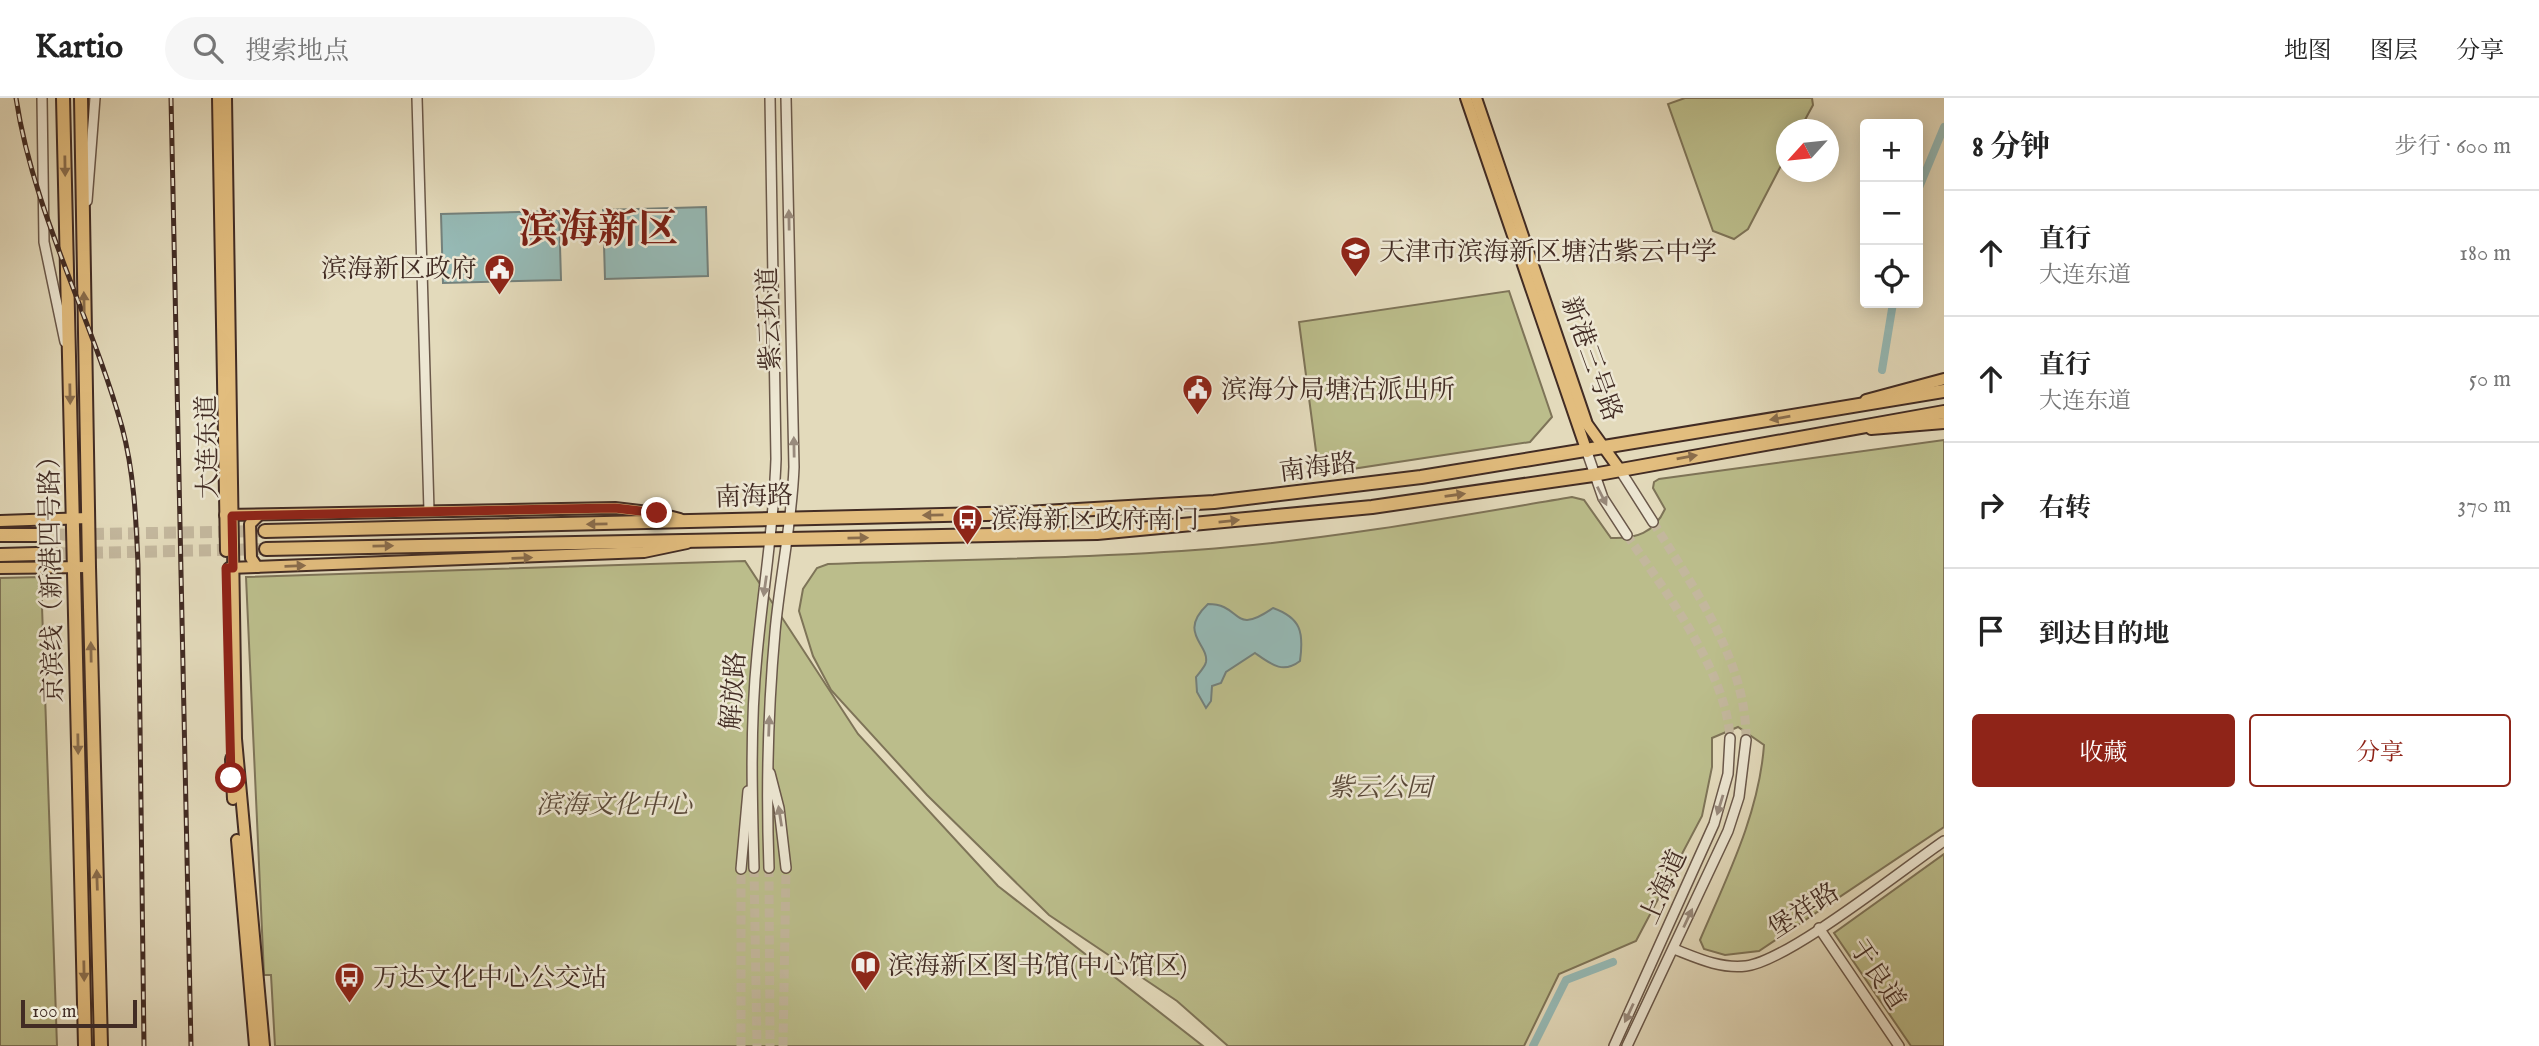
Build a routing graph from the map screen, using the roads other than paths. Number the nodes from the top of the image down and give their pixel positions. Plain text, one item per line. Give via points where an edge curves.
1 (42, 98) edge
2 (63, 98) edge
3 (81, 98) edge
4 (95, 98) edge
5 (218, 98) edge
6 (226, 98) edge
7 (417, 98) edge
8 (770, 98) edge
9 (786, 98) edge
10 (1466, 98) edge
11 (1476, 98) edge
12 (83, 227) junction
13 (69, 359) junction
14 (1944, 379) edge
15 (1944, 391) edge
16 (1847, 406) junction
17 (1944, 412) edge
18 (1944, 423) edge
19 (1844, 429) junction
20 (1604, 449) junction
21 (1587, 452) junction
22 (1620, 470) junction
23 (1593, 475) junction
24 (429, 511) junction
25 (259, 514) junction
26 (228, 515) junction
27 (72, 518) junction
28 (88, 518) junction
29 (774, 518) junction
30 (792, 518) junction
31 (0, 521) edge
32 (690, 522) junction
33 (1653, 522) tunnel mouth
34 (265, 531) tunnel mouth
35 (0, 535) edge
36 (38, 535) tunnel mouth
37 (1627, 536) tunnel mouth
38 (772, 540) junction
39 (789, 540) junction
40 (690, 542) junction
41 (266, 549) tunnel mouth
42 (37, 554) tunnel mouth
43 (0, 555) edge
44 (74, 567) junction
45 (89, 567) junction
46 (257, 567) junction
47 (0, 568) edge
48 (230, 568) junction
49 (1730, 738) tunnel mouth
50 (1746, 740) tunnel mouth
51 (768, 766) junction
52 (751, 768) junction
53 (1944, 841) edge
54 (754, 868) tunnel mouth
55 (769, 868) tunnel mouth
56 (786, 868) tunnel mouth
57 (741, 869) tunnel mouth
58 (1819, 928) junction
59 (1674, 948) junction
60 (85, 1046) edge
61 (102, 1046) edge
62 (255, 1046) edge
63 (264, 1046) edge
64 (1614, 1046) edge
65 (1627, 1046) edge
66 (1899, 1046) edge

1 - 13 street via 44,242
2 -> 13 highway, 京滨线（新港四号路）
3 - 12 highway, 京滨线（新港四号路）
4 - 12 street
5 - 26 main road, 大连东道
6 - 26 main road, 大连东道
7 - 24 street
8 - 29 street, 紫云环道
30 -> 9 street, 紫云环道
10 - 21 main road, 新港三号路
11 - 20 main road, 新港三号路 via 1587,424
28 -> 12 highway, 京滨线（新港四号路）
13 -> 27 highway, 京滨线（新港四号路）
14 - 16 main road
15 - 16 highway, 南海路
16 -> 20 highway, 南海路
17 - 19 highway, 南海路
18 - 19 main road
22 -> 19 highway, 南海路
20 - 21 highway, 南海路
20 - 22 main road, 新港三号路
21 - 23 street
21 -> 30 highway, 南海路 via 1214,502 1079,511
22 - 23 highway, 南海路
22 - 33 street
23 -> 37 street
39 -> 23 highway, 南海路 via 1097,533 1372,507
24 - 25 main road
24 - 32 main road via 615,508
25 - 26 main road
25 - 46 main road via 250,524 251,558
26 - 48 main road, 大连东道
27 - 28 main road
27 - 31 main road
27 - 44 highway, 京滨线（新港四号路）
28 - 45 highway, 京滨线（新港四号路）
29 - 30 highway, 南海路
29 - 32 highway, 南海路
29 - 38 street, 解放路
30 - 39 street, 紫云环道
32 -> 34 highway, 南海路
35 - 36 highway
38 - 39 highway, 南海路
38 - 40 highway, 南海路
38 -> 52 street, 解放路 via 757,654
51 -> 39 street, 解放路 via 775,630
41 -> 40 highway, 南海路
46 -> 40 main road via 644,552
42 - 43 highway
44 - 45 main road
44 - 47 main road
44 -> 60 highway, 京滨线（新港四号路）
61 -> 45 highway, 京滨线（新港四号路）
46 - 48 main road
48 - 62 main road, 大连东道 via 231,778
48 - 63 main road, 大连东道 via 239,790
49 -> 64 street, 上海道 via 1728,774 1714,824
59 -> 50 street, 上海道 via 1733,816
51 - 55 street, 解放路
56 -> 51 street via 779,808
52 - 54 street, 解放路
52 - 57 street
53 - 58 street, 堡祥路
58 - 59 street, 堡祥路 via 1749,966 1712,963
58 - 66 street, 于良道
59 - 65 street, 上海道

